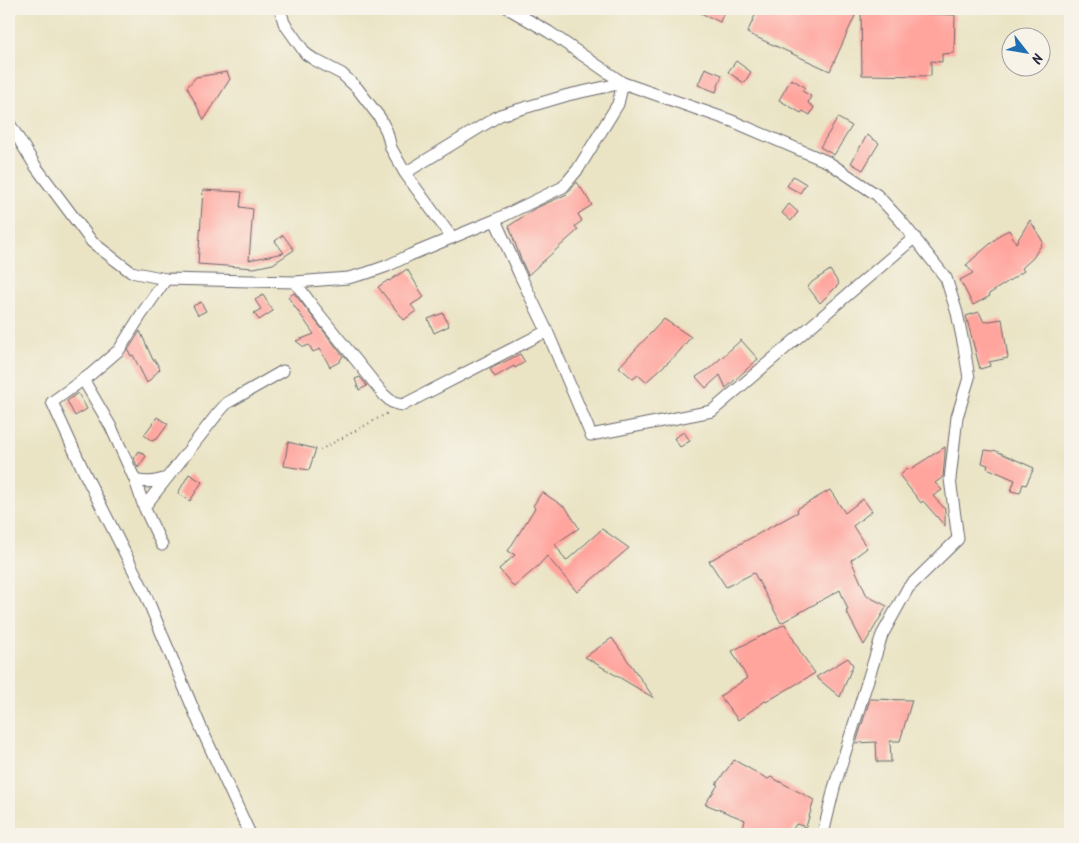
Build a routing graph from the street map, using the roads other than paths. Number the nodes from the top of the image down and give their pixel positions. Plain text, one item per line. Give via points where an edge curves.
1 (280, 9) edge
2 (509, 9) edge
3 (623, 83) junction
4 (9, 123) edge
5 (405, 173) junction
6 (496, 220) junction
7 (452, 238) junction
8 (915, 238) junction
9 (166, 279) junction
10 (296, 282) junction
11 (547, 331) junction
12 (283, 371) dead end
13 (83, 379) junction
14 (167, 478) junction
15 (135, 480) junction
16 (144, 506) junction
17 (162, 545) dead end
18 (250, 834) edge
19 (823, 834) edge

1 - 5 street via 284,23 306,54 342,74 380,118
2 - 3 street
3 - 5 street via 500,115
3 - 6 street via 618,104 564,187
3 - 8 street via 732,121 828,162 877,195
4 - 9 street via 36,167 92,242 131,272
5 - 7 street
6 - 7 street
6 - 11 street
7 - 10 street via 367,273 348,278
8 - 11 street via 712,411 591,435
8 - 19 street via 946,278 957,313 969,378 957,417 950,479 958,539 908,588 882,635 834,788
9 - 10 street
9 - 13 street via 119,350
10 - 11 street via 384,395 397,404 403,405
12 - 14 street via 227,403
13 - 15 street via 111,427
13 - 18 street via 52,402 144,591
14 - 15 street via 156,482
14 - 16 street
15 - 16 street
16 - 17 street

